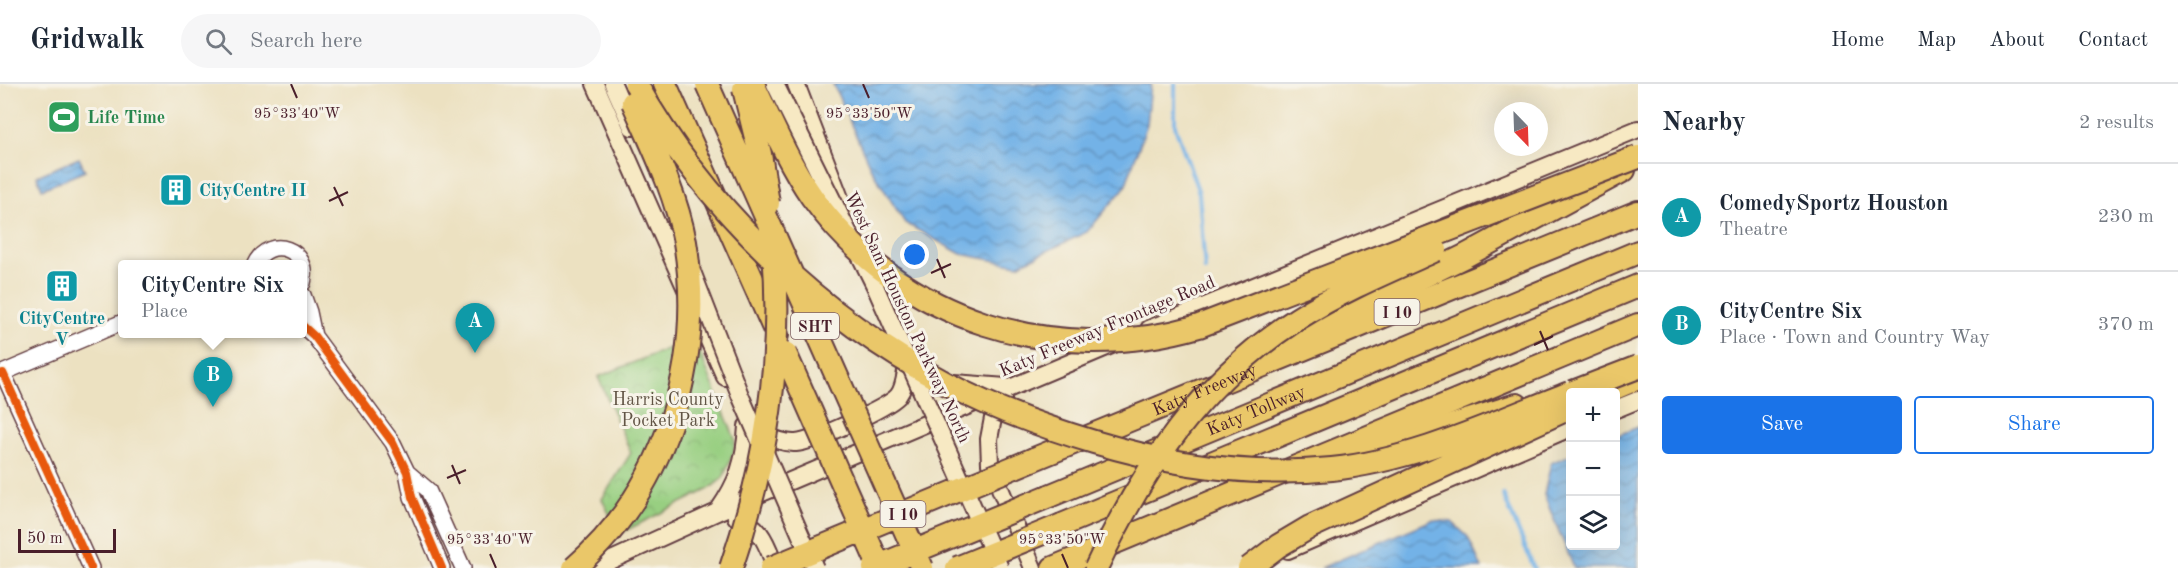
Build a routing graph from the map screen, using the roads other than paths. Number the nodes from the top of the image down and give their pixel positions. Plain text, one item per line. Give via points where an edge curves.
1 (596, 84) edge
2 (613, 84) edge
3 (625, 84) edge
4 (636, 84) edge
5 (665, 84) edge
6 (707, 84) edge
7 (742, 84) edge
8 (753, 84) edge
9 (775, 84) edge
10 (796, 84) edge
11 (1638, 129) edge
12 (1638, 160) edge
13 (1638, 212) edge
14 (1638, 252) edge
15 (258, 260) edge
16 (301, 260) edge
17 (1638, 286) edge
18 (307, 306) edge
19 (118, 324) edge
20 (1638, 324) edge
21 (308, 331) edge
22 (907, 365) junction
23 (1638, 369) edge
24 (1, 373) edge
25 (1638, 378) edge
26 (1012, 387) junction
27 (1586, 388) edge
28 (1616, 388) edge
29 (1566, 395) edge
30 (1638, 400) edge
31 (1620, 407) edge
32 (1566, 410) edge
33 (1156, 411) junction
34 (929, 422) junction
35 (747, 426) junction
36 (1566, 430) edge
37 (407, 472) junction
38 (774, 488) junction
39 (1229, 495) junction
40 (717, 512) junction
41 (1087, 563) edge
42 (91, 568) edge
43 (442, 568) edge
44 (463, 568) edge
45 (574, 568) edge
46 (594, 568) edge
47 (731, 568) edge
48 (771, 568) edge
49 (776, 568) edge
50 (809, 568) edge
51 (815, 568) edge
52 (874, 568) edge
53 (880, 568) edge
54 (922, 568) edge
55 (957, 568) edge
56 (995, 568) edge
57 (1000, 568) edge
58 (1033, 568) edge
59 (1053, 568) edge
60 (1248, 568) edge

1 - 35 main road
2 - 51 main road, bridge
3 - 45 highway, bridge via 680,220 689,284 690,332 682,386 658,454 623,515
4 - 29 highway, bridge via 681,153 726,208 771,255 827,304 854,326 947,384 1050,428 1110,447 1188,464 1233,470 1301,471 1367,464 1404,455
5 - 53 highway, SHT, bridge
6 - 54 highway, SHT, bridge
7 - 47 highway, bridge via 764,176 774,253 776,309 773,379 764,441 749,512
8 - 12 highway, bridge via 812,196 870,259 914,291 956,313 1004,330 1053,340 1107,342 1199,326
9 - 57 main road, West Sam Houston Parkway North, bridge via 874,284
10 - 22 main road
11 - 26 main road, Katy Freeway Frontage Road
12 - 33 highway via 1465,256
12 - 41 highway, bridge via 1360,284 1278,331 1221,378 1184,419 1147,472 1113,532
13 - 33 highway, Katy Freeway / I 10
14 - 52 highway, Katy Tollway, bridge
15 - 16 street via 268,250 283,248
17 - 55 highway, Katy Tollway, bridge
18 - 21 street
19 - 24 street
20 - 39 highway
21 - 37 street via 393,443
22 - 26 main road via 935,379
22 - 34 main road
22 - 35 main road via 898,396 884,407 808,441 794,444 777,440
23 - 27 highway, bridge
23 - 39 highway
24 - 42 street
25 - 28 highway
26 - 34 main road, Katy Freeway Frontage Road
26 - 58 main road via 994,413 990,464
30 - 31 main road
32 - 60 highway, bridge via 1310,527
33 - 48 highway, Katy Freeway / I 10, bridge
34 - 38 main road, Katy Freeway Frontage Road
34 - 56 main road
35 - 38 main road
35 - 40 main road via 741,470
36 - 60 main road
37 - 43 street via 412,497
37 - 44 street via 428,490
38 - 40 main road, Katy Freeway Frontage Road
38 - 50 main road
39 - 41 highway
40 - 46 main road, Katy Freeway Frontage Road
40 - 49 main road via 756,527
41 - 59 highway

